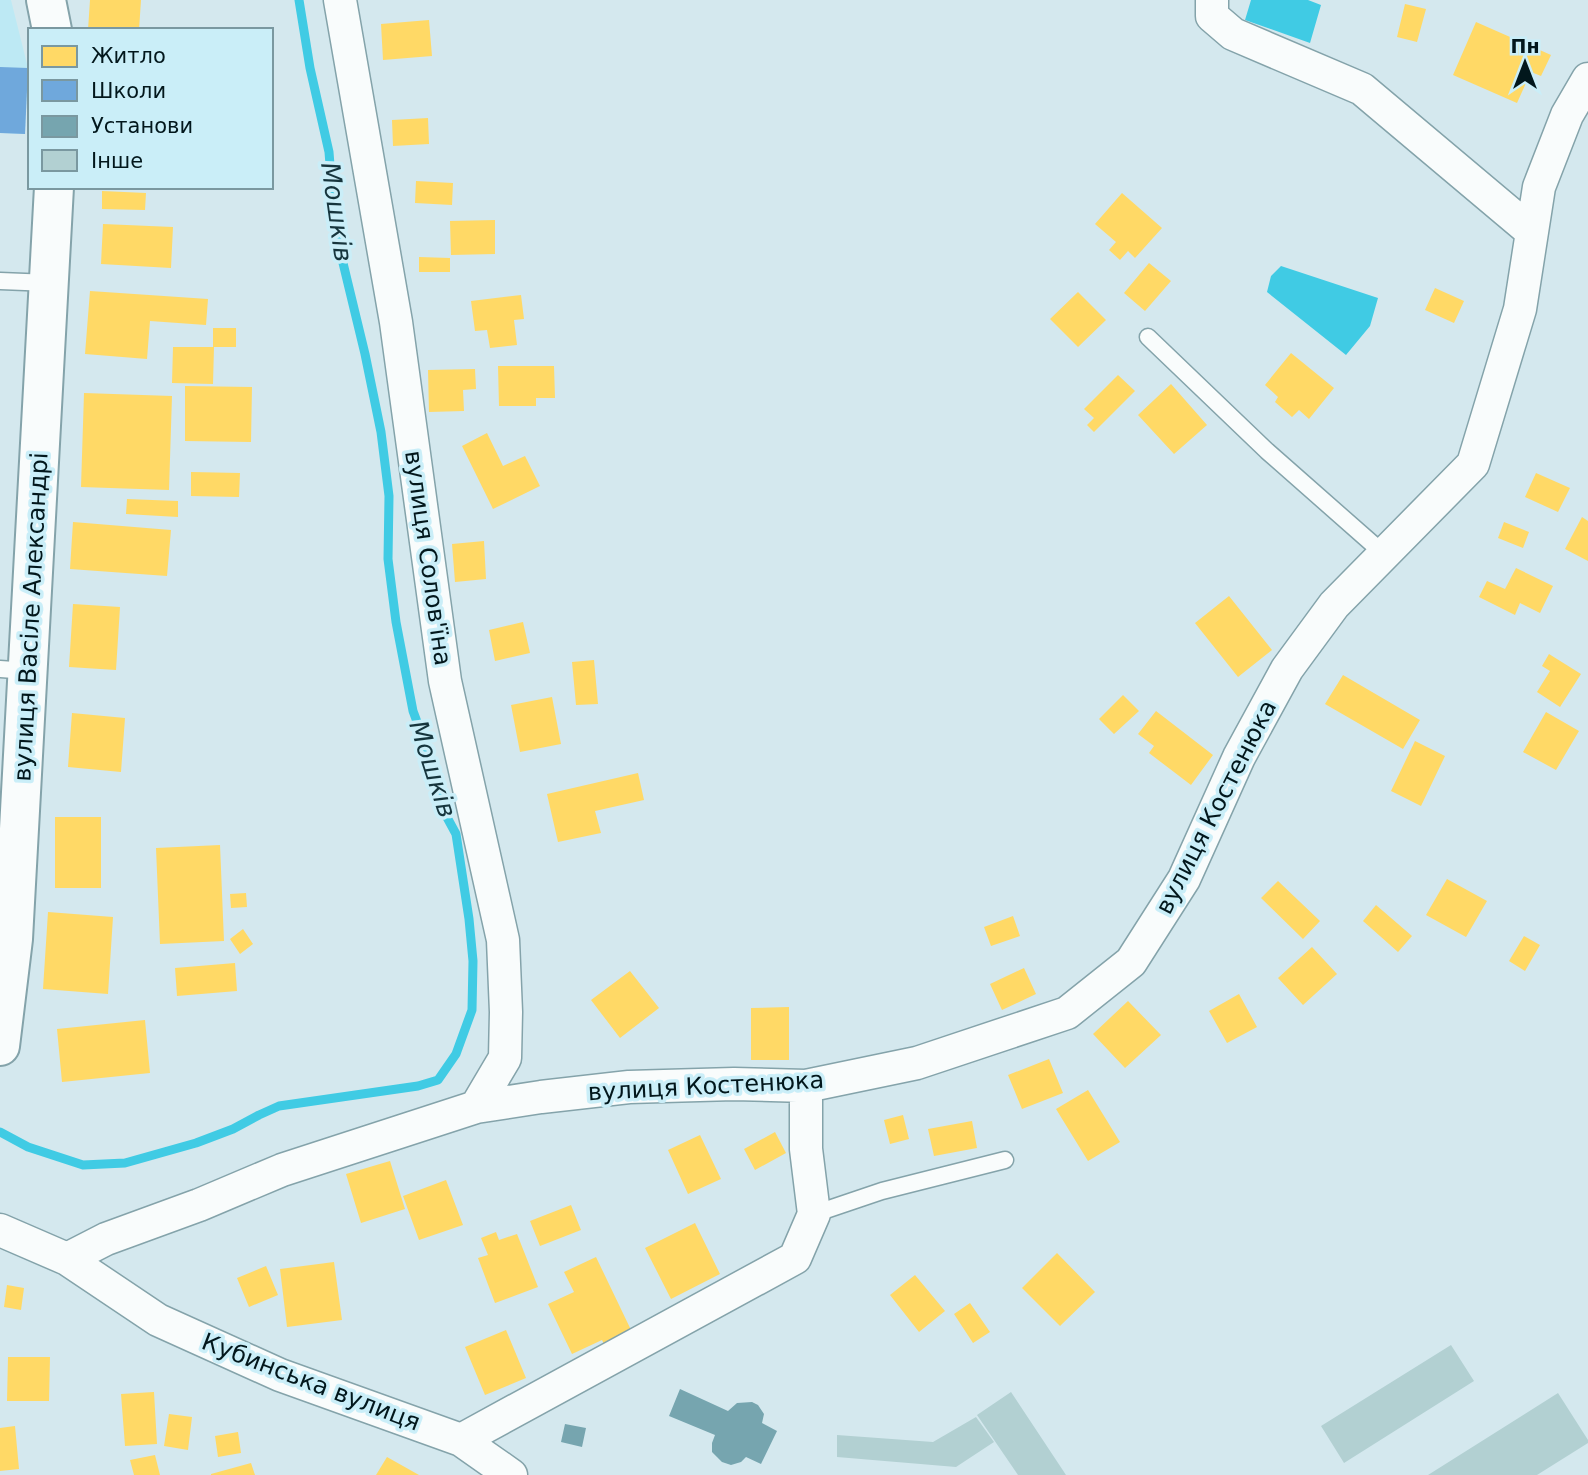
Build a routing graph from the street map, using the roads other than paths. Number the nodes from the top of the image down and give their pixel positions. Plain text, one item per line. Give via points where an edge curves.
1 (340, 0) edge
2 (1212, 0) edge
3 (1588, 79) edge
4 (54, 189) edge
5 (1532, 232) junction
6 (0, 281) edge
7 (50, 283) junction
8 (1148, 337) dead end
9 (1384, 554) junction
10 (14, 670) edge
11 (0, 1046) edge
12 (806, 1086) junction
13 (476, 1107) junction
14 (1005, 1160) dead end
15 (814, 1214) junction
16 (0, 1230) edge
17 (67, 1259) junction
18 (461, 1440) junction
19 (511, 1475) edge

1 - 13 street, вулиця Солов'їна via 396,322 445,681 503,940 505,1058
2 - 5 street via 1212,16 1233,34 1362,89
3 - 5 street, вулиця Костенюка via 1567,115 1539,187
4 - 7 main road, вулиця Васіле Александрі
5 - 9 street, вулиця Костенюка via 1520,309 1473,464
6 - 7 lane
7 - 10 main road, вулиця Васіле Александрі
8 - 9 lane
9 - 12 street, вулиця Костенюка via 1334,605 1287,669 1239,757 1184,879 1131,962 1067,1013 917,1063
10 - 11 main road, вулиця Васіле Александрі via 13,939
12 - 13 street, вулиця Костенюка via 629,1087
12 - 15 street via 806,1150
13 - 17 street, вулиця Костенюка via 282,1170 106,1239
14 - 15 lane via 882,1191
15 - 18 street via 795,1258
16 - 17 street, Кубинська вулиця
17 - 18 street, Кубинська вулиця via 158,1320 280,1375
18 - 19 street, Кубинська вулиця

